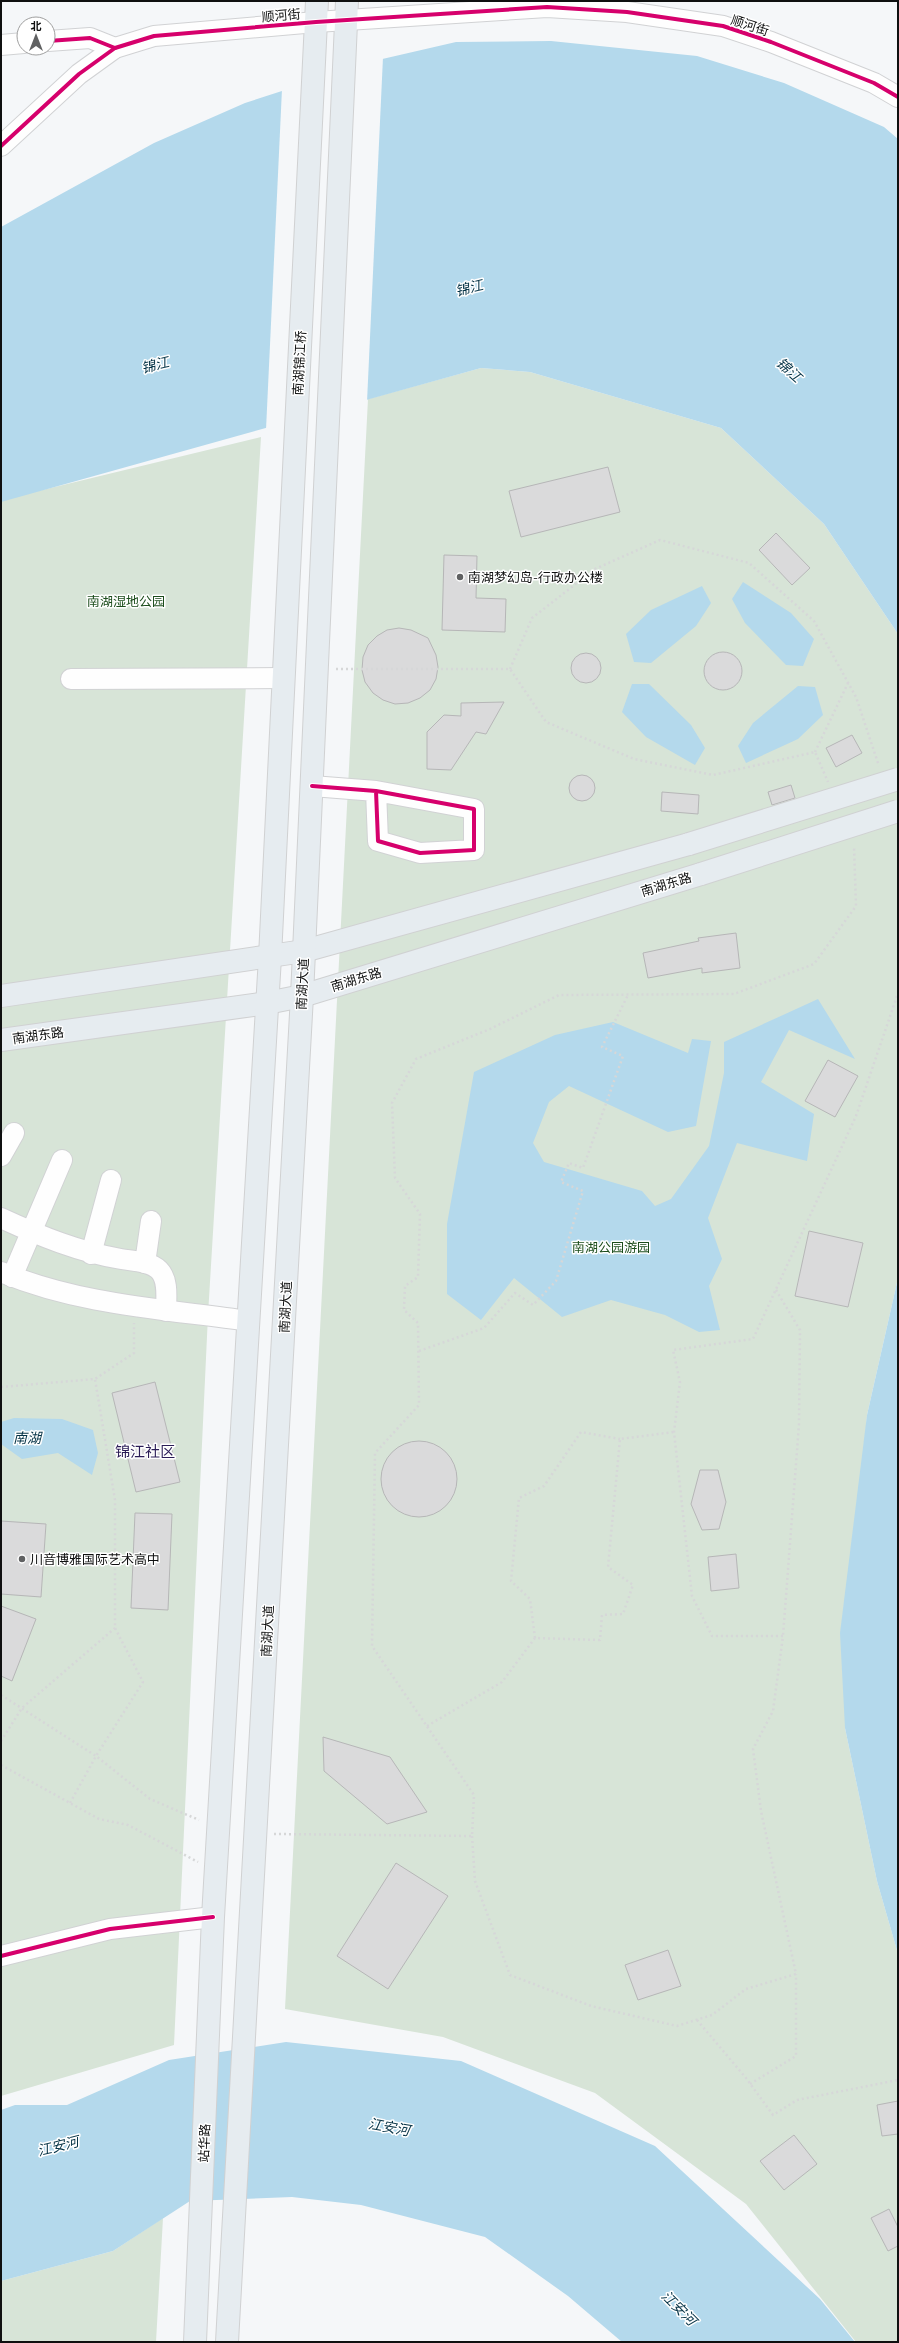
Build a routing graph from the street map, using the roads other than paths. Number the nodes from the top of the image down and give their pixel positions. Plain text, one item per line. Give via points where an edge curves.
1 (316, 11) edge
2 (346, 11) edge
3 (56, 40) edge
4 (16, 44) edge
5 (1, 45) edge
6 (115, 48) junction
7 (898, 97) edge
8 (1, 146) edge
9 (284, 678) junction
10 (71, 679) dead end
11 (889, 776) edge
12 (312, 786) junction
13 (376, 791) junction
14 (898, 811) edge
15 (304, 951) junction
16 (270, 957) junction
17 (1, 996) edge
18 (302, 996) junction
19 (267, 1003) junction
20 (1, 1040) edge
21 (14, 1133) dead end
22 (1, 1156) edge
23 (62, 1160) dead end
24 (111, 1180) dead end
25 (1, 1218) edge
26 (151, 1221) dead end
27 (31, 1232) junction
28 (91, 1254) junction
29 (145, 1263) junction
30 (7, 1274) edge
31 (166, 1311) junction
32 (248, 1321) junction
33 (213, 1917) junction
34 (1, 1956) edge
35 (195, 2342) edge
36 (226, 2342) edge

1 - 2 street, 顺河街
1 - 6 street, 顺河街 via 154,36
1 - 9 main road, 南湖锦江桥
2 - 7 street, 顺河街 via 547,7 634,13 723,26 874,83
2 - 12 main road, 南湖大道
3 - 6 street via 90,38
4 - 5 street
6 - 8 street, 顺河街 via 79,74
9 - 10 street
9 - 16 main road
11 - 15 main road, bridge via 689,844
12 - 13 street
12 - 15 main road, 南湖大道
13 - 13 street via 474,809 474,850 420,853 378,841
14 - 18 main road, 南湖东路, bridge via 702,874
15 - 16 main road
15 - 18 main road, 南湖大道
16 - 17 main road
16 - 19 main road
18 - 19 main road, 南湖东路
18 - 36 main road, 南湖大道
19 - 20 main road, 南湖东路
19 - 32 main road
21 - 22 street
23 - 27 street
24 - 28 street
25 - 27 street
26 - 29 street
27 - 28 street
27 - 30 street
28 - 29 street
29 - 31 street via 159,1270 165,1282
30 - 31 street via 54,1290 133,1307
31 - 32 street
32 - 33 main road
33 - 34 street via 110,1929
33 - 35 main road, 站华路

